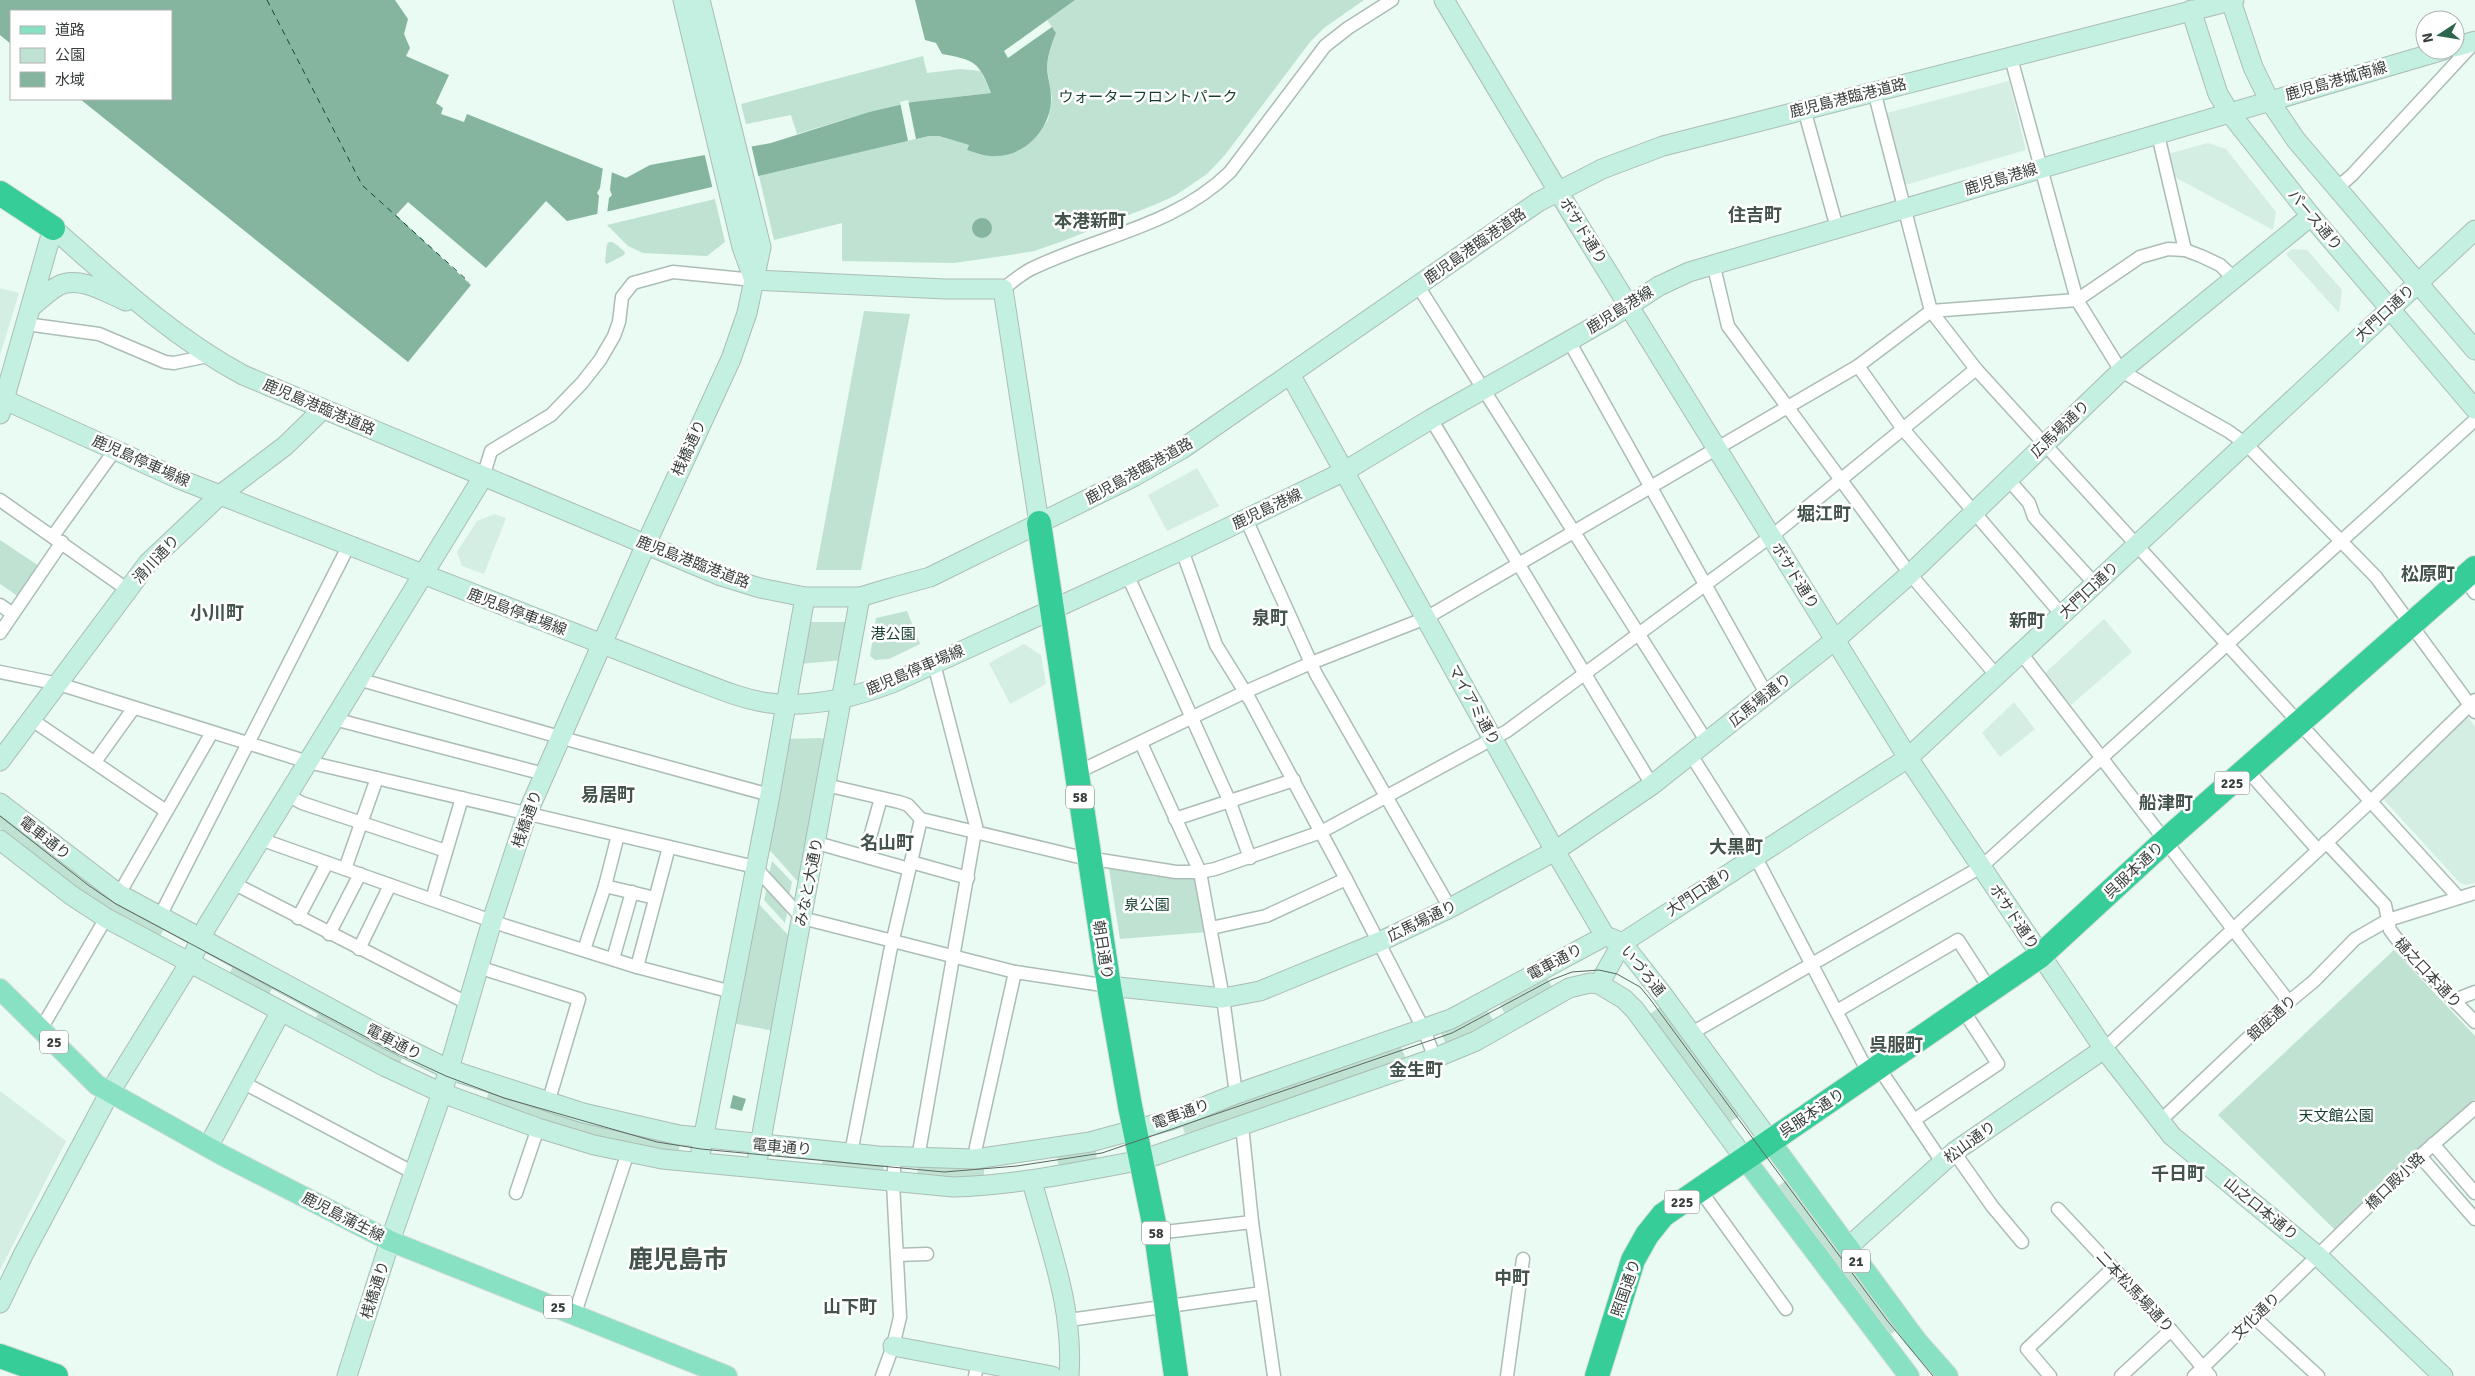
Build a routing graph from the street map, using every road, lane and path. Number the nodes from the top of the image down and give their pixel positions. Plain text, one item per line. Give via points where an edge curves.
1 (683, 0) edge
2 (700, 0) edge
3 (1392, 0) edge
4 (1444, 0) edge
5 (2232, 0) edge
6 (2191, 10) junction
7 (2475, 42) edge
8 (2011, 58) junction
9 (2415, 58) edge
10 (1874, 91) junction
11 (2269, 100) junction
12 (1804, 108) junction
13 (2229, 112) junction
14 (722, 122) junction
15 (2158, 135) junction
16 (2041, 167) junction
17 (2337, 188) junction
18 (1558, 190) junction
19 (0, 193) edge
20 (1903, 208) junction
21 (2311, 216) junction
22 (54, 228) junction
23 (1837, 228) junction
24 (2475, 230) edge
25 (2185, 250) junction
26 (1713, 263) junction
27 (2234, 279) junction
28 (754, 280) junction
29 (2418, 283) junction
30 (1418, 286) junction
31 (1003, 289) junction
32 (2078, 300) junction
33 (1629, 305) junction
34 (32, 306) junction
35 (2390, 308) junction
36 (143, 309) junction
37 (1931, 311) junction
38 (26, 324) junction
39 (1569, 341) junction
40 (2475, 350) edge
41 (208, 356) junction
42 (1858, 366) junction
43 (1976, 369) junction
44 (2121, 371) junction
45 (1290, 374) junction
46 (1484, 390) junction
47 (1788, 406) junction
48 (2, 407) edge
49 (323, 409) junction
50 (2475, 409) edge
51 (1432, 419) junction
52 (2475, 420) edge
53 (1903, 429) junction
54 (2045, 443) junction
55 (2246, 444) junction
56 (1718, 449) junction
57 (115, 450) junction
58 (1346, 471) junction
59 (483, 477) junction
60 (2008, 479) junction
61 (1841, 480) junction
62 (1650, 488) junction
63 (220, 495) junction
64 (0, 500) edge
65 (1975, 512) junction
66 (1246, 519) junction
67 (1039, 523) junction
68 (1574, 532) junction
69 (1771, 536) junction
70 (58, 539) junction
71 (2341, 541) junction
72 (646, 544) junction
73 (2137, 546) junction
74 (348, 547) junction
75 (1182, 550) junction
76 (1519, 564) junction
77 (1128, 574) junction
78 (1910, 574) junction
79 (422, 575) junction
80 (2471, 580) edge
81 (2095, 584) junction
82 (1704, 586) junction
83 (128, 590) junction
84 (806, 596) junction
85 (860, 597) junction
86 (0, 605) edge
87 (1051, 609) junction
88 (13, 614) junction
89 (2062, 615) junction
90 (1426, 618) junction
91 (2411, 625) junction
92 (0, 633) edge
93 (1638, 634) junction
94 (1835, 640) junction
95 (602, 644) junction
96 (2228, 644) junction
97 (2022, 653) junction
98 (1311, 663) junction
99 (934, 664) junction
100 (0, 672) edge
101 (1585, 674) junction
102 (1996, 675) junction
103 (358, 679) junction
104 (59, 684) junction
105 (1245, 692) junction
106 (1767, 695) junction
107 (843, 698) junction
108 (786, 703) junction
109 (2473, 705) edge
110 (133, 709) junction
111 (1192, 718) junction
112 (334, 719) junction
113 (32, 720) junction
114 (2298, 724) junction
115 (210, 734) junction
116 (561, 738) junction
117 (1494, 740) junction
118 (1707, 742) junction
119 (1142, 743) junction
120 (246, 744) junction
121 (1691, 755) junction
122 (1908, 758) junction
123 (2102, 759) junction
124 (0, 761) edge
125 (94, 762) junction
126 (308, 762) junction
127 (2247, 770) junction
128 (1076, 773) junction
129 (544, 774) junction
130 (377, 778) junction
131 (1294, 780) junction
132 (826, 785) junction
133 (1652, 785) junction
134 (287, 795) junction
135 (770, 795) junction
136 (462, 798) junction
137 (881, 798) junction
138 (1387, 798) junction
139 (1229, 800) junction
140 (2370, 802) junction
141 (0, 804) edge
142 (166, 811) junction
143 (527, 814) junction
144 (921, 819) junction
145 (1175, 819) junction
146 (361, 823) junction
147 (1321, 832) junction
148 (975, 833) junction
149 (618, 835) junction
150 (260, 839) junction
151 (0, 840) edge
152 (2165, 841) junction
153 (817, 843) junction
154 (2322, 846) junction
155 (669, 847) junction
156 (446, 851) junction
157 (1555, 852) junction
158 (865, 856) junction
159 (1755, 856) junction
160 (1250, 858) junction
161 (1090, 859) junction
162 (327, 863) junction
163 (910, 865) junction
164 (755, 867) junction
165 (1981, 867) junction
166 (345, 869) junction
167 (1200, 872) junction
168 (360, 874) junction
169 (968, 878) junction
170 (1346, 879) junction
171 (233, 883) junction
172 (390, 885) junction
173 (605, 886) junction
174 (632, 892) junction
175 (2475, 893) edge
176 (119, 894) junction
177 (2458, 897) junction
178 (656, 898) junction
179 (432, 899) junction
180 (1450, 908) junction
181 (160, 916) junction
182 (106, 918) junction
183 (298, 918) junction
184 (802, 918) junction
185 (2388, 920) junction
186 (492, 921) junction
187 (1211, 928) junction
188 (2233, 929) junction
189 (329, 934) junction
190 (1613, 939) junction
191 (201, 940) junction
192 (892, 942) junction
193 (1379, 942) junction
194 (359, 949) junction
195 (584, 950) junction
196 (2040, 956) junction
197 (953, 958) junction
198 (613, 959) junction
199 (189, 964) junction
200 (1812, 966) junction
201 (478, 967) junction
202 (636, 967) junction
203 (1015, 972) junction
204 (1599, 984) junction
205 (1109, 986) junction
206 (0, 989) edge
207 (1991, 991) junction
208 (732, 992) junction
209 (2475, 992) edge
210 (1222, 998) junction
211 (2288, 1002) junction
212 (467, 1003) junction
213 (2456, 1003) junction
214 (1963, 1010) junction
215 (280, 1011) junction
216 (1837, 1011) junction
217 (2474, 1018) edge
218 (41, 1029) junction
219 (1424, 1030) junction
220 (1690, 1034) junction
221 (2104, 1049) junction
222 (1435, 1058) junction
223 (448, 1068) junction
224 (1874, 1071) junction
225 (244, 1083) junction
226 (110, 1092) junction
227 (442, 1093) junction
228 (1236, 1094) junction
229 (548, 1103) junction
230 (2475, 1108) edge
231 (1914, 1120) junction
232 (2159, 1122) junction
233 (1242, 1125) junction
234 (538, 1128) junction
235 (1135, 1130) junction
236 (703, 1139) junction
237 (1770, 1141) junction
238 (2433, 1144) junction
239 (760, 1145) junction
240 (208, 1147) junction
241 (628, 1152) junction
242 (851, 1153) junction
243 (895, 1156) junction
244 (2420, 1156) junction
245 (1948, 1157) junction
246 (918, 1158) junction
247 (976, 1159) junction
248 (1745, 1159) junction
249 (1142, 1160) junction
250 (698, 1163) junction
251 (756, 1168) junction
252 (414, 1172) junction
253 (1032, 1181) junction
254 (893, 1183) junction
255 (1700, 1190) junction
256 (516, 1193) dead end
257 (2475, 1193) edge
258 (2058, 1209) dead end
259 (2475, 1219) edge
260 (1252, 1222) junction
261 (1156, 1233) junction
262 (390, 1241) junction
263 (2022, 1242) dead end
264 (1847, 1248) junction
265 (897, 1254) junction
266 (927, 1254) dead end
267 (2318, 1256) junction
268 (1523, 1259) dead end
269 (2112, 1268) junction
270 (1262, 1293) junction
271 (0, 1303) edge
272 (1166, 1307) junction
273 (1786, 1309) dead end
274 (574, 1313) junction
275 (2255, 1318) junction
276 (1069, 1320) junction
277 (2171, 1330) junction
278 (893, 1346) junction
279 (0, 1356) edge
280 (976, 1369) edge
281 (2202, 1373) edge
282 (56, 1376) edge
283 (347, 1376) edge
284 (726, 1376) edge
285 (882, 1376) edge
286 (1052, 1376) edge
287 (1069, 1376) edge
288 (1176, 1376) edge
289 (1274, 1376) edge
290 (1508, 1376) edge
291 (1598, 1376) edge
292 (1909, 1376) edge
293 (1948, 1376) edge
294 (2050, 1376) edge
295 (2121, 1376) edge
296 (2318, 1376) edge
297 (2443, 1376) edge

1 - 14 street
2 - 14 street
3 - 31 street via 1325,46 1230,172 1213,189 1178,211 1030,269
4 - 18 street, ボサド通り
5 - 6 street, 鹿児島港臨港道路
5 - 11 street via 2253,67
6 - 8 street, 鹿児島港臨港道路
6 - 13 street, パース通り via 2218,94
7 - 17 street
8 - 10 street, 鹿児島港臨港道路
8 - 16 street
9 - 11 street, 鹿児島港城南線
10 - 12 street, 鹿児島港臨港道路
10 - 20 street
11 - 13 street, 鹿児島港城南線
11 - 17 street via 2296,140
12 - 18 street, 鹿児島港臨港道路 via 1635,155
12 - 23 street
13 - 15 street, 鹿児島港線
13 - 21 street, パース通り
14 - 28 street via 739,193 742,247
15 - 16 street, 鹿児島港線
15 - 25 street
16 - 20 street, 鹿児島港線
16 - 32 street
17 - 29 street
18 - 30 street, 鹿児島港臨港道路
18 - 33 street, ボサド通り
19 - 22 highway
20 - 23 street, 鹿児島港線
20 - 37 street
21 - 27 street, 広馬場通り
21 - 35 street, パース通り
22 - 34 street
22 - 36 street, 鹿児島港臨港道路
23 - 26 street, 鹿児島港線
24 - 29 street, 大門口通り
25 - 27 street via 2220,265
25 - 32 street via 2168,249 2140,257
26 - 33 street, 鹿児島港線 via 1673,278
26 - 47 street via 1728,326
27 - 44 street, 広馬場通り
28 - 31 street
28 - 59 street via 673,272 633,282 622,297 619,322 600,360 551,415 491,451
28 - 72 street, 桟橋通り via 747,314 731,358
29 - 35 street, 大門口通り
29 - 40 street
30 - 45 street, 鹿児島港臨港道路
30 - 46 street
31 - 67 street
32 - 37 street
32 - 44 street
33 - 39 street, 鹿児島港線
33 - 56 street, ボサド通り
34 - 36 street via 58,286 68,283 100,289
34 - 38 street
35 - 50 street, パース通り
35 - 55 street, 大門口通り
36 - 41 street, 鹿児島港臨港道路
37 - 42 street
37 - 43 street
38 - 41 street via 99,334 174,364
38 - 48 street
39 - 46 street, 鹿児島港線
39 - 62 street
41 - 49 street, 鹿児島港臨港道路 via 243,375
42 - 47 street
42 - 53 street
43 - 53 street
43 - 54 street
44 - 54 street, 広馬場通り
44 - 55 street
45 - 58 street, マイアミ通り
45 - 67 street, 鹿児島港臨港道路 via 1182,449
46 - 51 street, 鹿児島港線
46 - 68 street
47 - 56 street
47 - 61 street
48 - 57 street, 鹿児島停車場線
49 - 59 street, 鹿児島港臨港道路
49 - 63 street, 滑川通り via 285,446
51 - 58 street, 鹿児島港線
51 - 76 street
52 - 71 street
53 - 61 street
53 - 65 street
54 - 60 street, 広馬場通り
54 - 73 street
55 - 71 street
55 - 73 street, 大門口通り
56 - 62 street
56 - 69 street, ボサド通り
57 - 63 street, 鹿児島停車場線
57 - 70 street
58 - 66 street, 鹿児島港線
58 - 90 street, マイアミ通り
59 - 72 street, 鹿児島港臨港道路
59 - 79 street
60 - 65 street, 広馬場通り
60 - 81 street via 2029,503 2034,517
61 - 69 street
61 - 78 street
62 - 68 street
62 - 82 street
63 - 74 street, 鹿児島停車場線
63 - 83 street, 滑川通り via 148,563
64 - 70 street
65 - 78 street, 広馬場通り
65 - 89 street
66 - 75 street, 鹿児島港線
66 - 98 street
67 - 85 street, 鹿児島港臨港道路 via 930,577
67 - 87 highway, 朝日通り / 58
68 - 76 street
68 - 93 street
69 - 82 street
69 - 94 street, ボサド通り
70 - 83 street
70 - 88 street
71 - 91 street via 2376,577
71 - 96 street
72 - 84 street, 鹿児島港臨港道路 via 722,576 767,590
72 - 95 street, 桟橋通り
73 - 81 street, 大門口通り
73 - 96 street
74 - 79 street, 鹿児島停車場線
74 - 120 street
75 - 77 street, 鹿児島港線
75 - 105 street via 1216,645
76 - 90 street
76 - 101 street
77 - 87 street, 鹿児島港線
77 - 111 street
78 - 94 street, 広馬場通り
78 - 102 street
79 - 95 street, 鹿児島停車場線
79 - 103 street
80 - 91 highway, 呉服本通り / 225
81 - 89 street, 大門口通り
82 - 93 street
82 - 106 street
83 - 104 street, 滑川通り
84 - 85 street, 鹿児島港臨港道路
84 - 108 street
85 - 107 street, みなと大通り
86 - 88 street
87 - 99 street, 鹿児島停車場線
87 - 128 highway, 朝日通り / 58
88 - 92 street
89 - 97 street, 大門口通り
90 - 98 street
90 - 117 street, マイアミ通り
91 - 109 street
91 - 114 highway, 呉服本通り / 225
93 - 101 street
93 - 118 street
94 - 106 street, 広馬場通り
94 - 122 street, ボサド通り
95 - 108 street, 鹿児島停車場線 via 744,697
95 - 116 street, 桟橋通り
96 - 114 street
96 - 123 street
97 - 102 street, 大門口通り
97 - 123 street
98 - 105 street
98 - 138 street
99 - 107 street, 鹿児島停車場線 via 878,688
99 - 148 street via 976,826
100 - 104 street
101 - 117 street
101 - 133 street
102 - 122 street, 大門口通り
103 - 112 street
103 - 116 street
104 - 110 street
104 - 113 street, 滑川通り
105 - 111 street
105 - 131 street
106 - 118 street, 広馬場通り
107 - 108 street, 鹿児島停車場線
107 - 132 street, みなと大通り
108 - 135 street
109 - 140 street
110 - 115 street
110 - 125 street
111 - 119 street
111 - 139 street
112 - 126 street
112 - 129 street
113 - 124 street, 滑川通り
113 - 125 street
114 - 127 highway, 呉服本通り / 225
114 - 140 street
115 - 120 street
115 - 142 street
116 - 129 street, 桟橋通り
116 - 135 street
117 - 138 street
117 - 157 street, マイアミ通り
118 - 121 street, 広馬場通り
119 - 128 street
119 - 145 street
120 - 126 street
120 - 181 street
121 - 133 street, 広馬場通り
121 - 159 street
122 - 159 street, 大門口通り
122 - 165 street, ボサド通り
123 - 152 street
123 - 165 street
125 - 142 street
126 - 130 street
126 - 134 street
127 - 152 highway, 呉服本通り / 225
127 - 154 street, 樋之口本通り
128 - 161 highway, 朝日通り / 58
129 - 143 street, 桟橋通り
130 - 136 street
130 - 146 street
131 - 139 street
131 - 147 street
132 - 137 street
132 - 153 street, みなと大通り
133 - 157 street, 広馬場通り
134 - 146 street
134 - 150 street
135 - 164 street
136 - 143 street
136 - 156 street
137 - 144 street via 908,805
137 - 158 street
138 - 147 street
138 - 180 street
139 - 145 street
139 - 160 street
140 - 154 street
140 - 177 street
141 - 176 street, 電車通り
142 - 176 street
143 - 149 street
143 - 186 street, 桟橋通り
144 - 148 street
144 - 163 street
145 - 167 street
146 - 156 street
146 - 166 street
147 - 160 street
147 - 170 street
148 - 161 street
148 - 169 street
149 - 155 street
149 - 173 street
150 - 162 street
150 - 171 street
151 - 182 street, 電車通り via 70,895
152 - 188 street
152 - 196 highway, 呉服本通り / 225
153 - 158 street
153 - 184 street, みなと大通り
154 - 185 street, 樋之口本通り via 2385,905
154 - 188 street
155 - 164 street
155 - 178 street
156 - 179 street
157 - 180 street, 広馬場通り
157 - 190 street, マイアミ通り
158 - 163 street
159 - 190 street, 大門口通り
159 - 200 street
160 - 167 street
161 - 167 street via 1176,872
161 - 205 highway, 朝日通り / 58
162 - 166 street
162 - 183 street
163 - 169 street
163 - 192 street
164 - 184 street
164 - 208 street
165 - 196 street, ボサド通り
165 - 200 street
166 - 168 street
167 - 187 street
168 - 172 street
168 - 189 street
169 - 197 street
170 - 187 street via 1266,916
170 - 193 street
171 - 183 street
171 - 191 street
172 - 179 street
172 - 194 street
173 - 174 street
173 - 195 street
174 - 178 street
174 - 198 street
175 - 177 street, 銀座通り
176 - 181 street, 電車通り
177 - 185 street, 銀座通り
178 - 202 street
179 - 186 street
180 - 193 street, 広馬場通り
181 - 191 street, 電車通り
182 - 199 street, 電車通り
182 - 218 street
183 - 189 street
184 - 192 street
184 - 239 street, みなと大通り
185 - 211 street, 銀座通り via 2355,939 2314,981
185 - 213 street, 樋之口本通り via 2390,930 2405,950
186 - 195 street
186 - 201 street, 桟橋通り
187 - 210 street
188 - 211 street
188 - 221 street
189 - 194 street
190 - 204 street, いづろ通
190 - 219 street, 電車通り
190 - 220 street, いづろ通
191 - 199 street
191 - 223 street, 電車通り
192 - 197 street
192 - 242 street
193 - 210 street, 広馬場通り via 1260,991
193 - 219 street
194 - 212 street
195 - 198 street
196 - 207 highway, 呉服本通り / 225
196 - 221 street, 山之口本通り
197 - 203 street
197 - 246 street
198 - 202 street
199 - 215 street, 電車通り
199 - 226 street
200 - 216 street
200 - 220 street
201 - 212 street, 桟橋通り
201 - 229 street via 579,998
202 - 208 street
203 - 205 street
203 - 247 street
204 - 222 street, 電車通り via 1569,988 1476,1041
204 - 248 street, いづろ通 via 1618,994 1635,1010
205 - 210 street, 広馬場通り
205 - 235 highway, 朝日通り / 58
206 - 218 main road, 鹿児島蒲生線 / 25
207 - 214 highway, 呉服本通り / 225
207 - 216 street via 1958,940
208 - 236 street
209 - 213 street
210 - 228 street
211 - 232 street, 銀座通り
212 - 223 street, 桟橋通り
213 - 217 street, 樋之口本通り
214 - 224 highway, 呉服本通り / 225
214 - 231 street via 1998,1064
215 - 225 street
215 - 227 street, 電車通り
216 - 224 street
218 - 226 main road, 鹿児島蒲生線 / 25 via 97,1084
219 - 222 street
219 - 228 street, 電車通り
220 - 237 street, いづろ通
221 - 232 street, 山之口本通り
221 - 245 street, 松山通り
222 - 233 street, 電車通り
223 - 227 street, 桟橋通り
223 - 229 street, 電車通り
224 - 231 street
224 - 237 highway, 呉服本通り / 225
225 - 240 street
225 - 252 street
226 - 240 main road, 鹿児島蒲生線 / 25
226 - 271 street
227 - 234 street, 電車通り
227 - 252 street, 桟橋通り
228 - 235 street, 電車通り via 1171,1120
229 - 236 street, 電車通り via 583,1114
230 - 238 street, 橋口殿小路
231 - 245 street
232 - 267 street, 山之口本通り
233 - 249 street, 電車通り
233 - 260 street
234 - 241 street, 電車通り
234 - 256 street
235 - 247 street, 電車通り via 1090,1142
235 - 249 highway, 朝日通り / 58
236 - 239 street, 電車通り
236 - 250 street
237 - 248 highway, 照国通り / 225
237 - 264 main road, 21
238 - 244 street, 橋口殿小路
238 - 257 street
239 - 242 street, 電車通り
239 - 251 street, みなと大通り
240 - 262 main road, 鹿児島蒲生線 / 25
241 - 250 street, 電車通り
241 - 274 street
242 - 243 street, 電車通り
243 - 246 street, 電車通り
243 - 254 street
244 - 259 street
244 - 267 street, 橋口殿小路
245 - 263 street
245 - 264 street, 松山通り
246 - 247 street, 電車通り
248 - 255 highway, 照国通り / 225
248 - 292 main road, 21
249 - 253 street, 電車通り
249 - 261 highway, 朝日通り / 58
250 - 251 street, 電車通り
251 - 254 street, 電車通り
252 - 262 street, 桟橋通り
253 - 254 street, 電車通り via 953,1187
253 - 276 street
254 - 265 street
255 - 273 street
255 - 291 highway, 照国通り / 225 via 1663,1215 1633,1260
258 - 269 street, 二本松馬場通り
260 - 261 street
260 - 270 street
261 - 272 highway, 朝日通り / 58
262 - 274 main road, 鹿児島蒲生線 / 25
262 - 283 street, 桟橋通り
264 - 293 main road, 21 via 1917,1341
265 - 266 street
265 - 278 street via 900,1318
267 - 275 street, 文化通り
267 - 297 street, 山之口本通り
268 - 290 street
269 - 277 street, 二本松馬場通り
269 - 294 street via 2027,1349
270 - 272 street
270 - 289 street
272 - 276 street
272 - 288 highway, 朝日通り / 58
274 - 284 main road, 鹿児島蒲生線 / 25
275 - 281 street, 文化通り
275 - 296 street
276 - 287 street
277 - 281 street, 二本松馬場通り
277 - 295 street
278 - 280 street
278 - 285 street
279 - 282 highway
280 - 286 street

